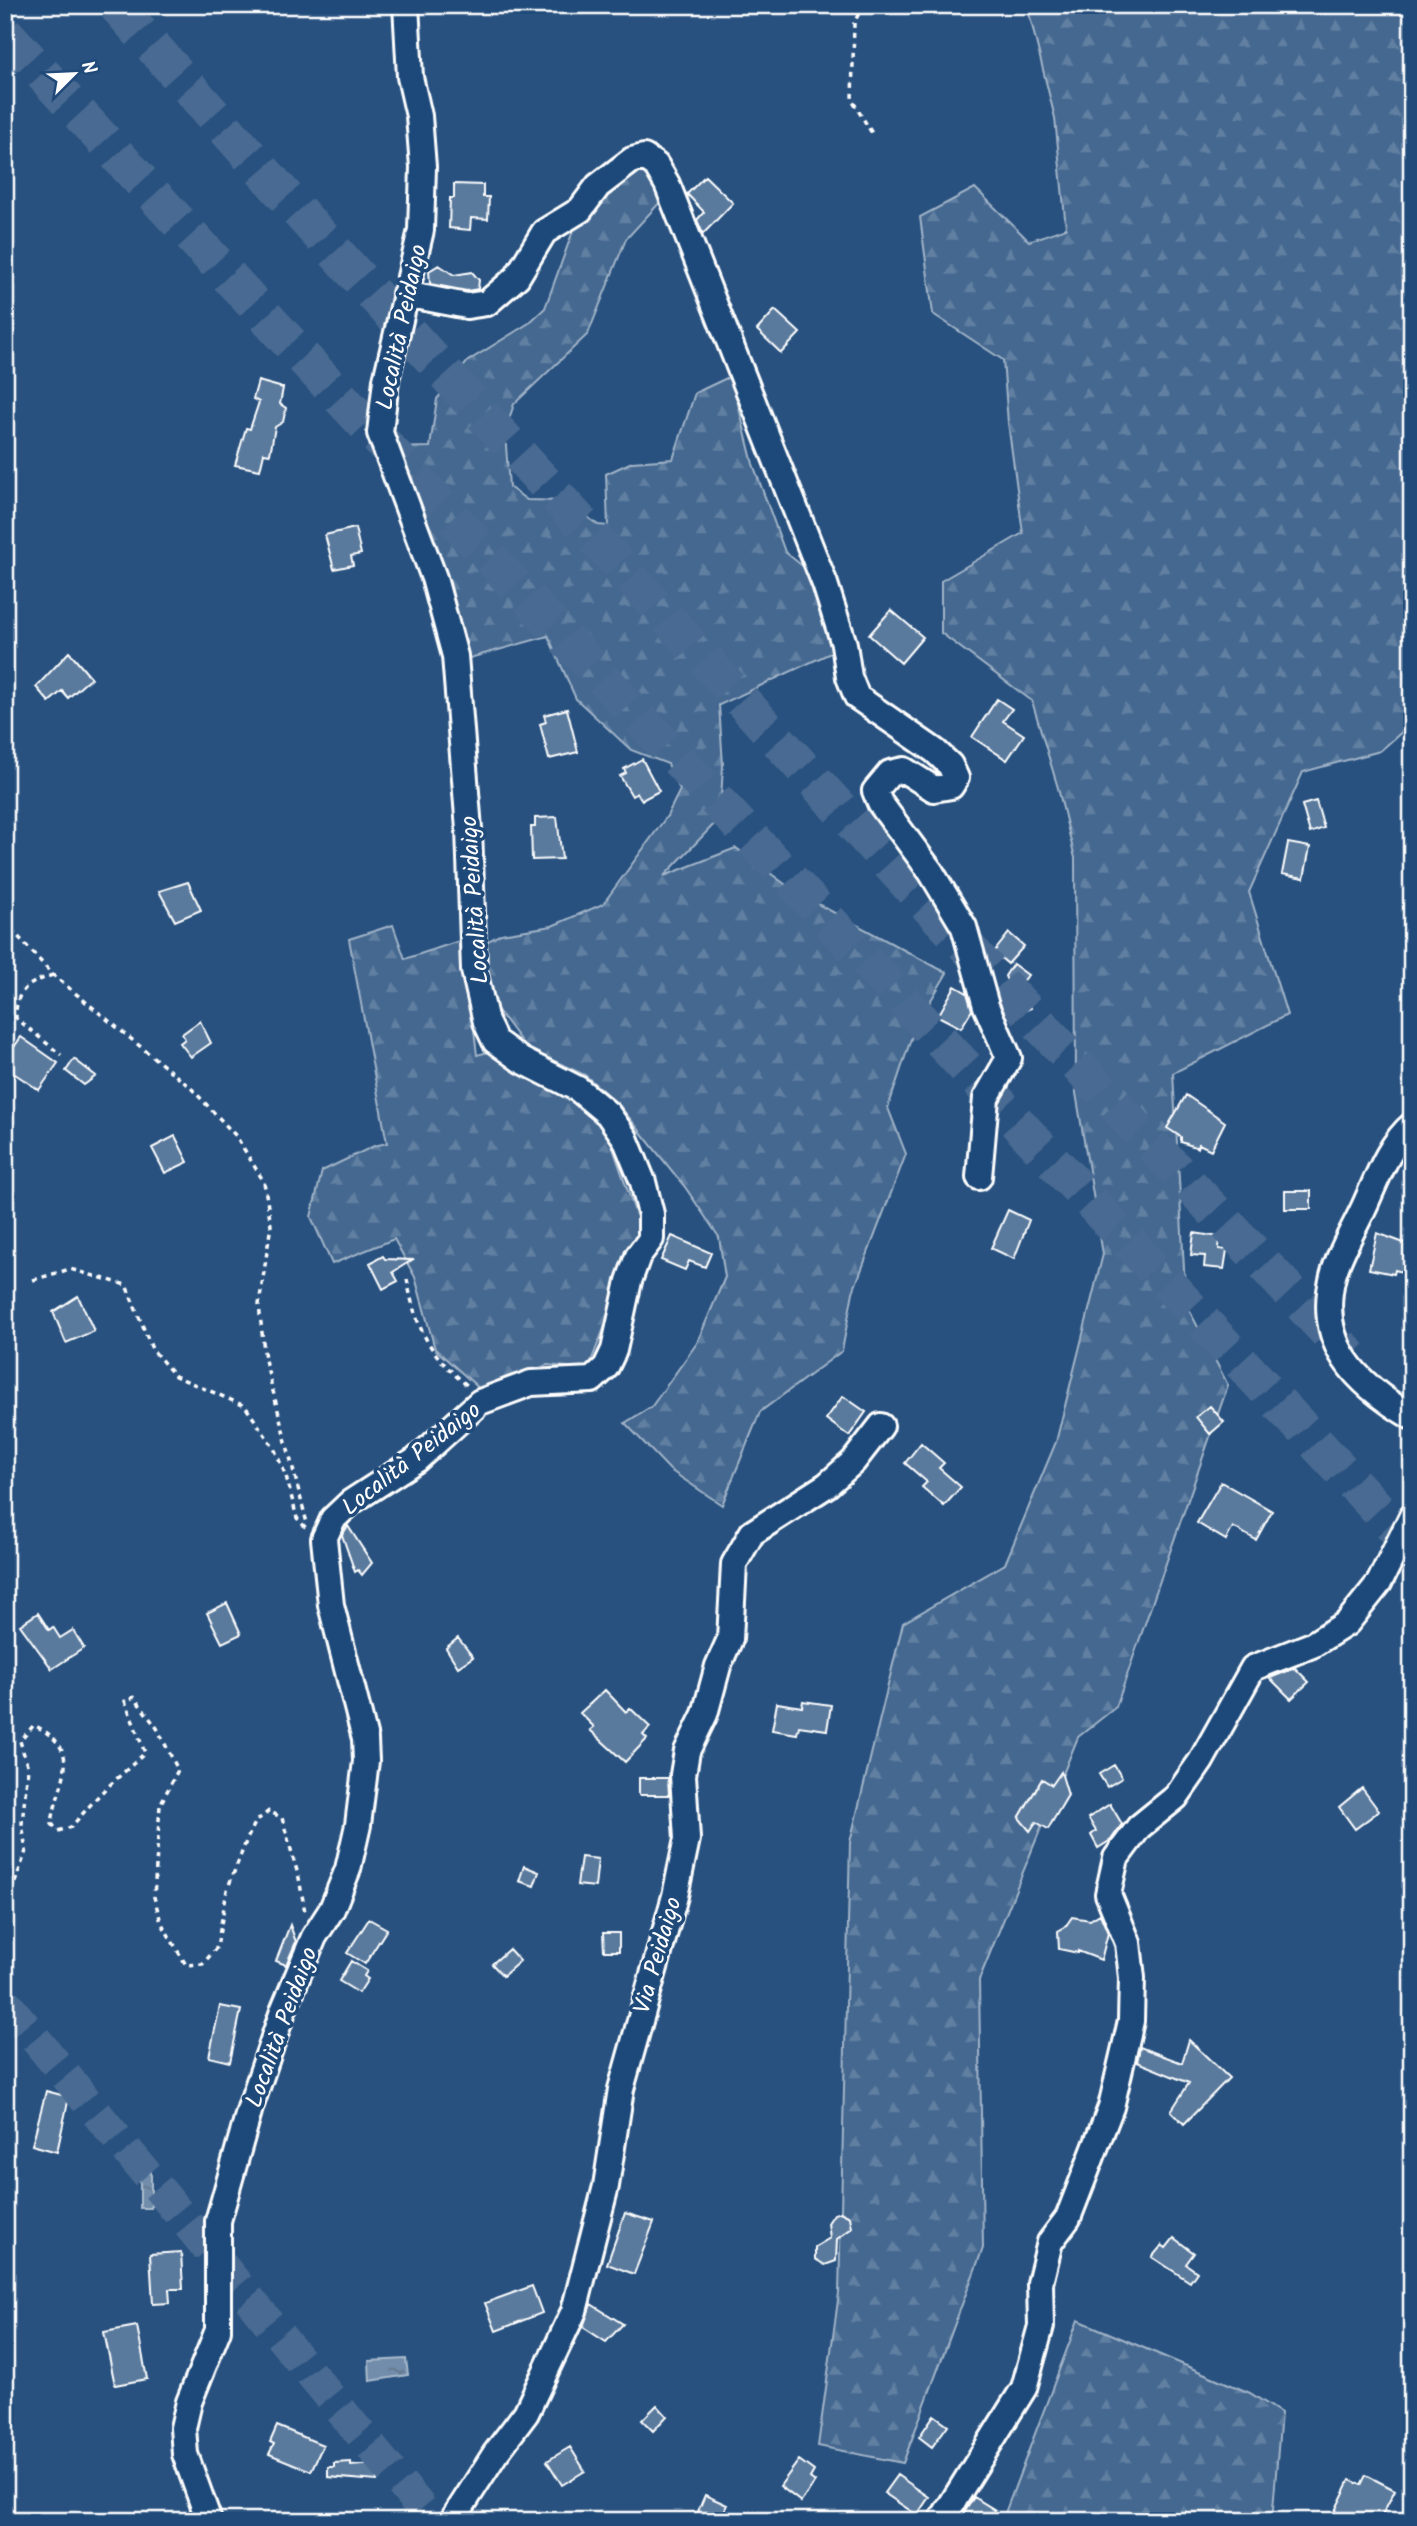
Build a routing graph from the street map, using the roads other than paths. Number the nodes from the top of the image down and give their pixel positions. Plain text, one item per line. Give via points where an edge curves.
1 (406, 5) edge
2 (405, 294) junction
3 (1412, 1125) edge
4 (979, 1177) dead end
5 (1412, 1417) edge
6 (881, 1426) dead end
7 (1412, 1516) edge
8 (209, 2521) edge
9 (452, 2521) edge
10 (941, 2521) edge

1 - 2 street, Località Peidaigo via 410,78 423,167 421,230
2 - 4 street via 467,306 487,303 517,277 544,232 579,210 598,186 632,160 644,157 656,165 825,584 858,697 935,751 957,778 951,786 934,789 904,770 890,773 875,791 964,927 986,1006 1009,1058 986,1098
2 - 8 street, Località Peidaigo via 380,433 434,578 455,656 469,829 474,970 486,1023 504,1048 578,1089 608,1114 639,1171 651,1214 651,1239 638,1256 629,1282 607,1367 592,1380 531,1383 480,1402 416,1460 351,1502 333,1519 324,1539 331,1605 365,1739 366,1761 346,1877 283,2011 218,2221 218,2330 183,2428 185,2454
3 - 5 street via 1402,1133 1374,1185 1334,1273 1328,1304 1330,1330 1342,1358 1386,1402
6 - 9 street, Via Peidaigo via 853,1462 827,1485 752,1533 734,1564 730,1639 705,1714 687,1751 683,1775 687,1839 675,1896 621,2089 606,2186 574,2311 526,2413
7 - 10 street via 1379,1583 1347,1623 1312,1645 1253,1668 1176,1797 1139,1827 1116,1858 1108,1894 1128,1943 1132,1978 1131,2021 1111,2108 1069,2218 1050,2242 1040,2283 1041,2326 1024,2388

